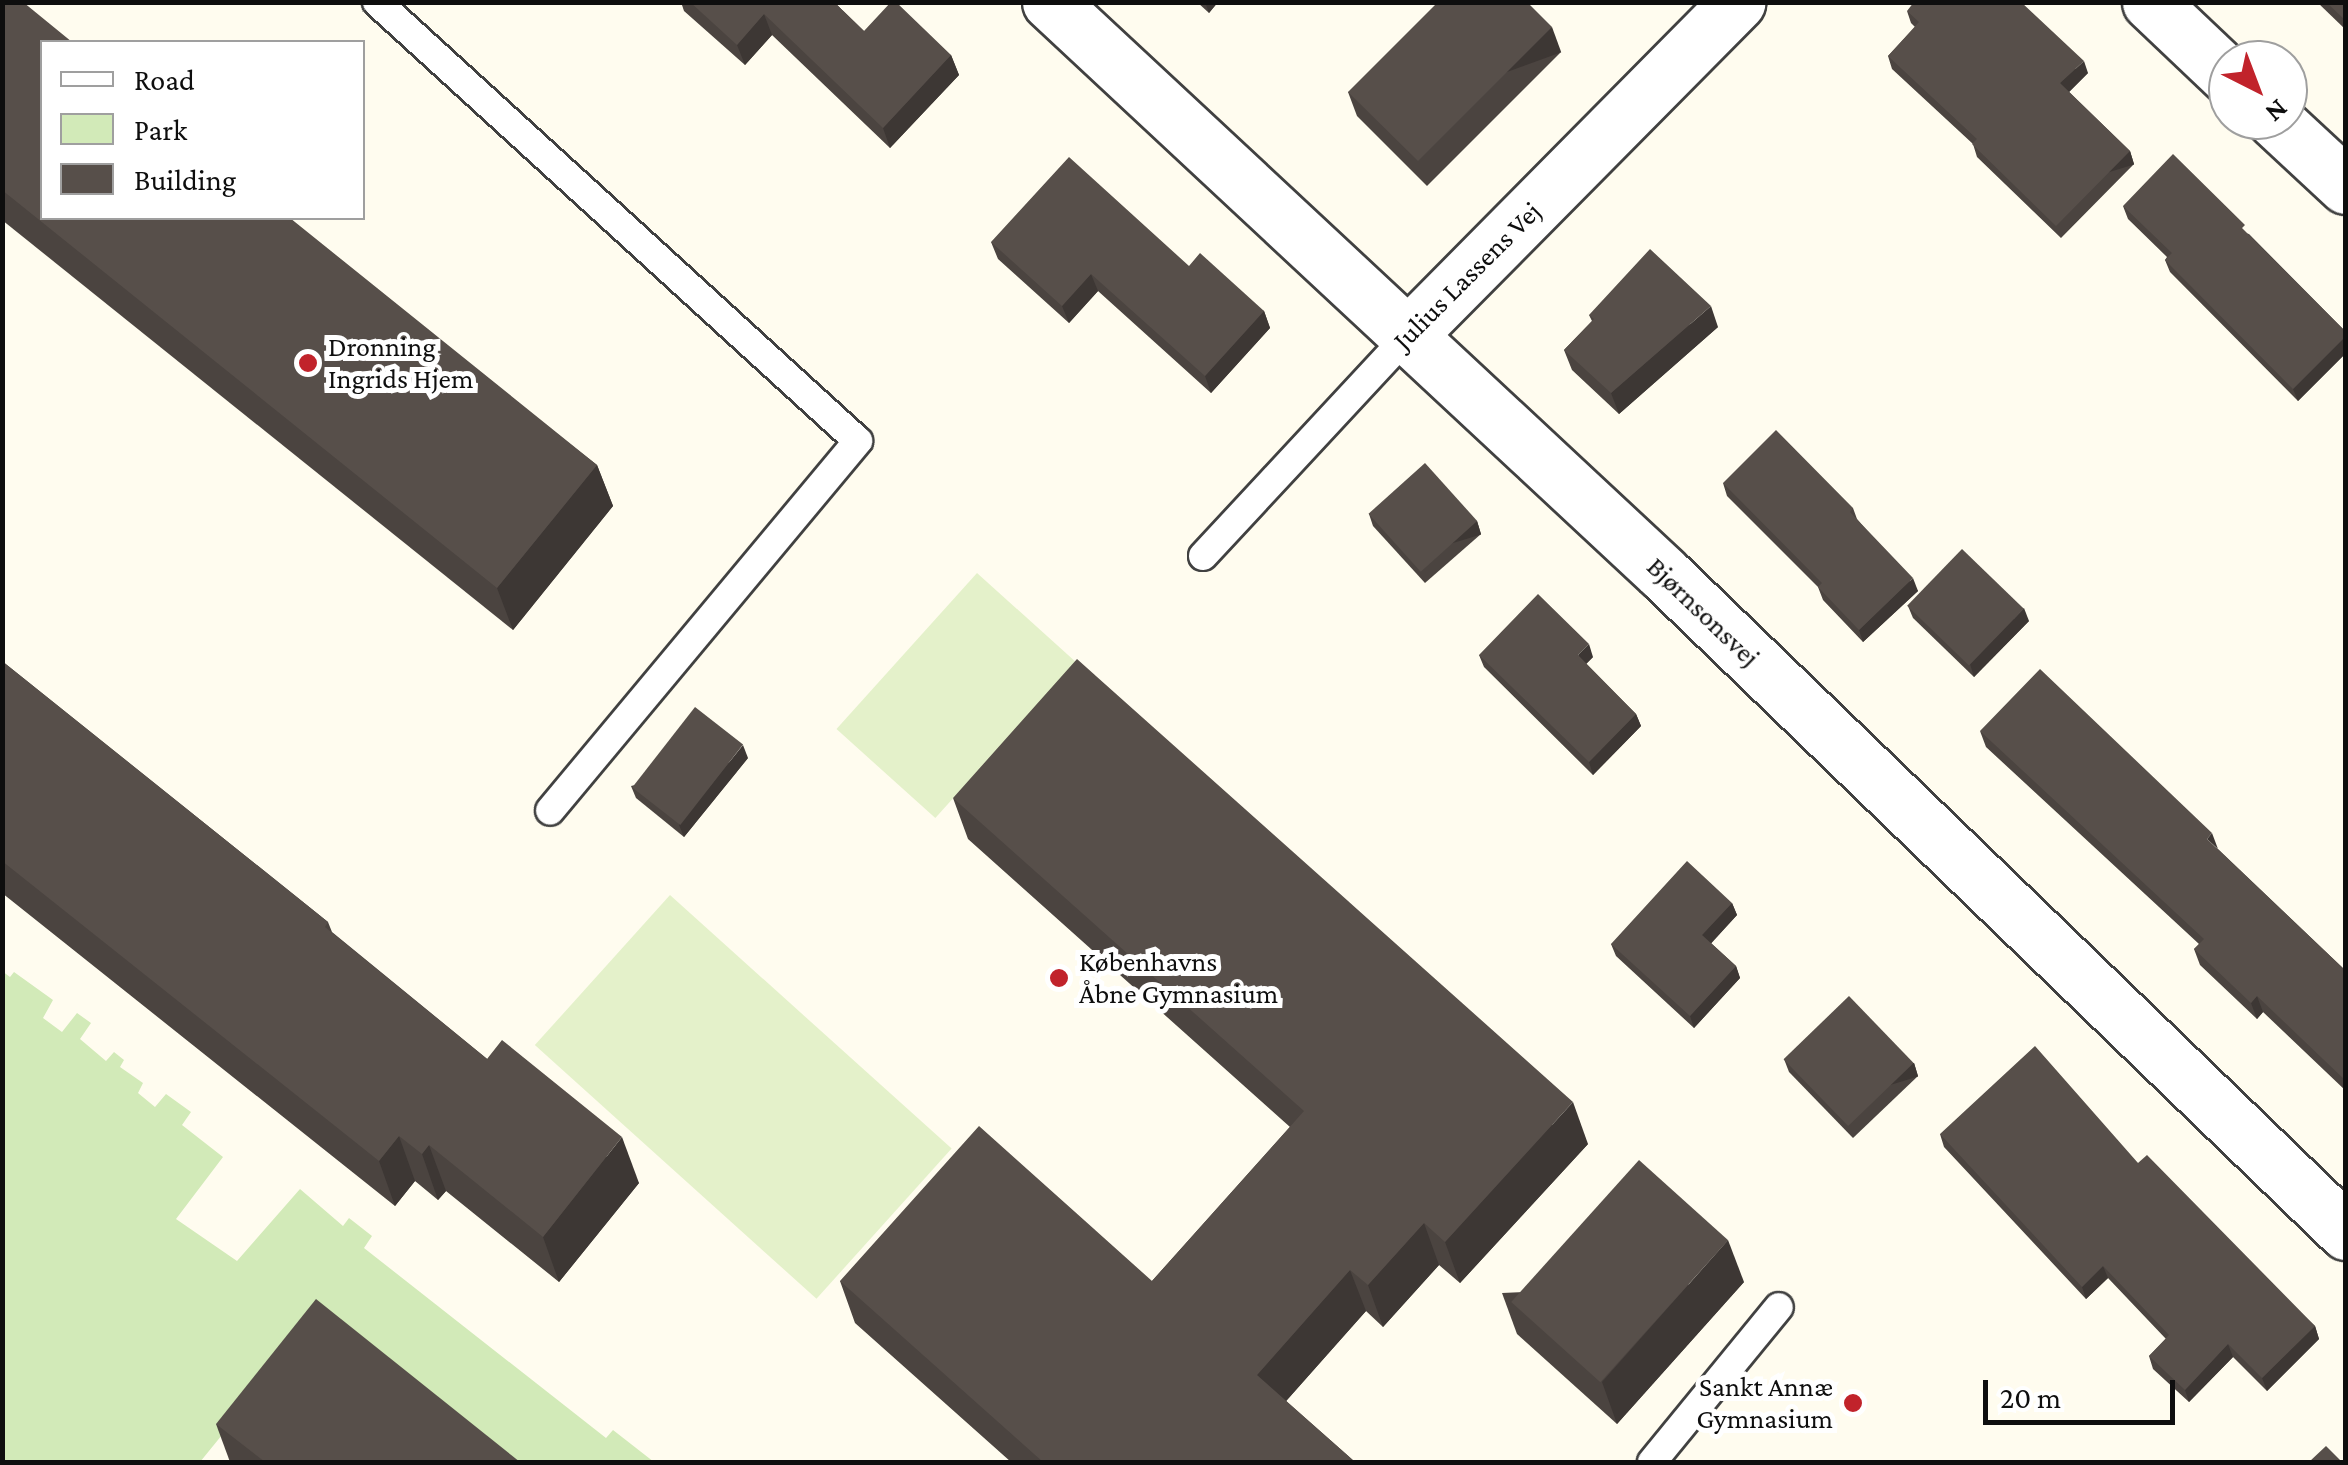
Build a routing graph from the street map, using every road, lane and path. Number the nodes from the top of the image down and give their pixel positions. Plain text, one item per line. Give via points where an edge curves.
1 (377, 2) edge
2 (1050, 2) edge
3 (1738, 2) edge
4 (2150, 2) edge
5 (2208, 57) edge
6 (2297, 140) edge
7 (2346, 186) edge
8 (1409, 334) junction
9 (1203, 556) dead end
10 (550, 811) dead end
11 (2346, 1232) edge
12 (1780, 1308) dead end
13 (1652, 1462) edge

1 - 10 lane via 858,441
2 - 8 street, Bjørnsonsvej
3 - 8 street, Julius Lassens Vej
4 - 5 street
6 - 7 street
8 - 9 lane, Julius Lassens Vej
8 - 11 street, Bjørnsonsvej
12 - 13 lane

